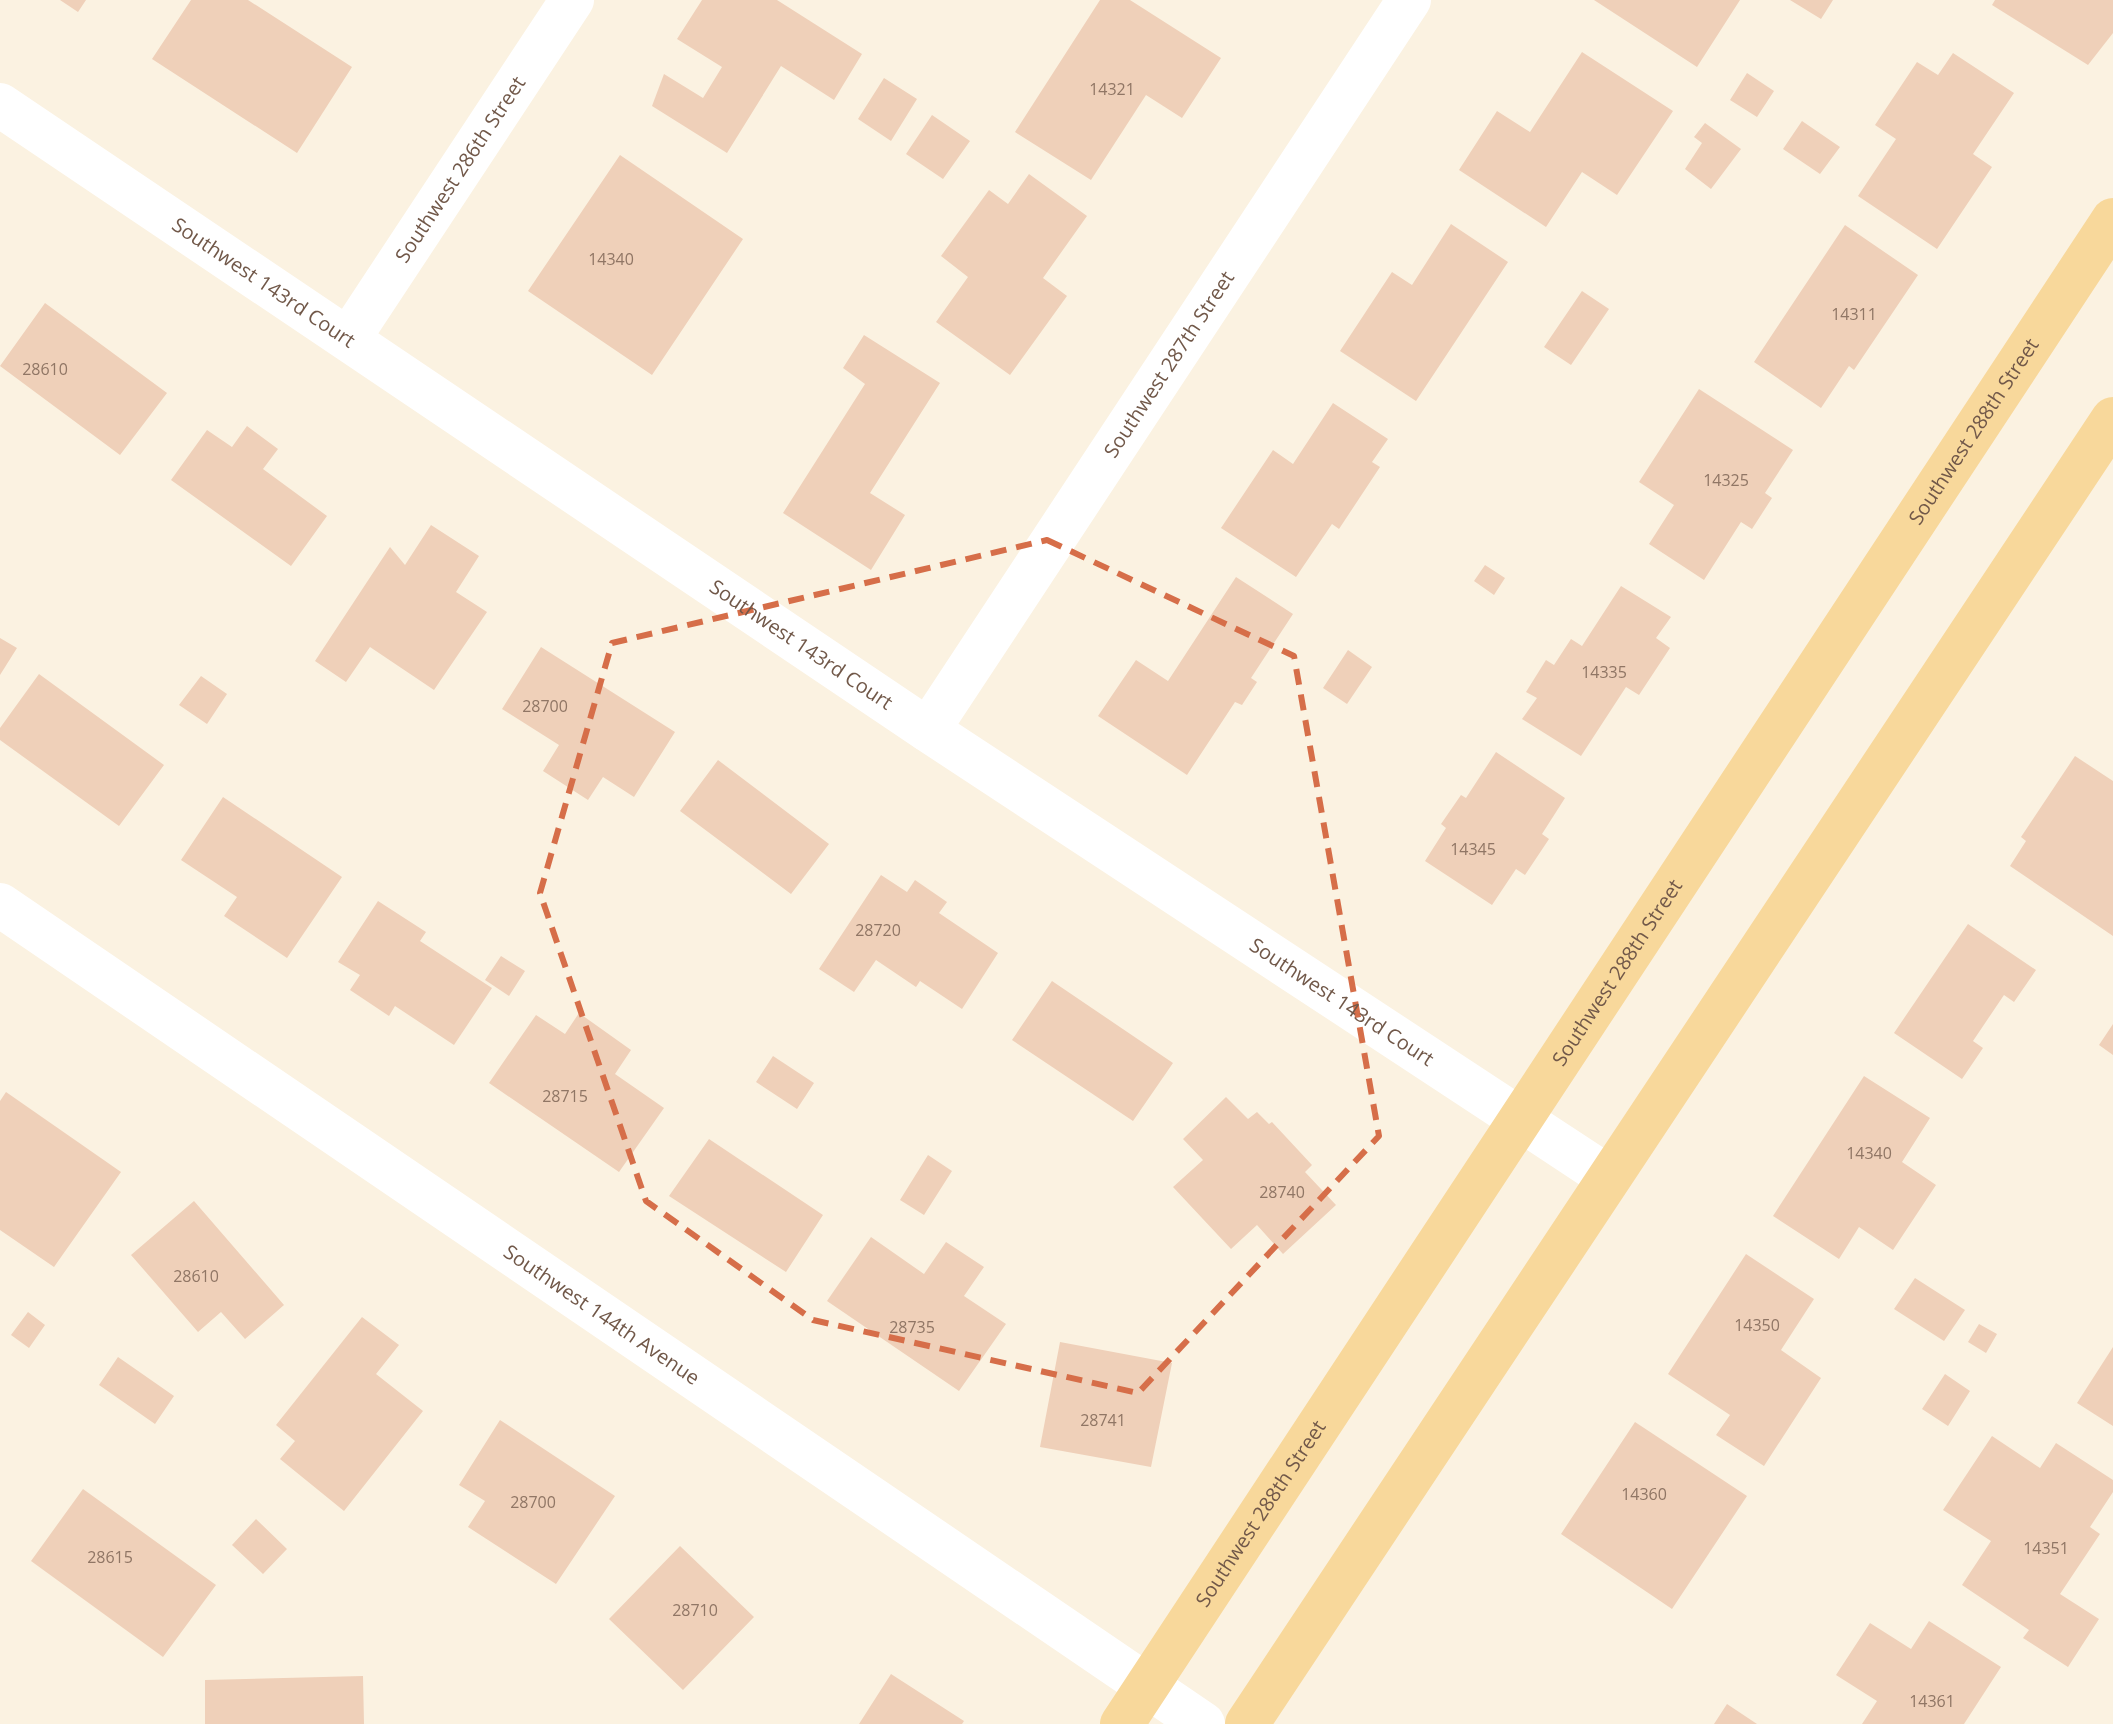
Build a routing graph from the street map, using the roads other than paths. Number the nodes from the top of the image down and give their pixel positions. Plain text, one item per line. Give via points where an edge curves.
1 (572, 0) edge
2 (1409, 0) edge
3 (0, 105) edge
4 (2113, 220) edge
5 (349, 338) junction
6 (2113, 419) edge
7 (928, 730) junction
8 (0, 905) edge
9 (1517, 1120) junction
10 (1608, 1177) junction
11 (1146, 1687) junction
12 (1122, 1724) edge
13 (1203, 1724) edge
14 (1247, 1724) edge

1 - 5 street, Southwest 286th Street
2 - 7 street, Southwest 287th Street
3 - 5 street, Southwest 143rd Court
4 - 9 main road, Southwest 288th Street
5 - 7 street, Southwest 143rd Court
6 - 10 main road
7 - 9 street, Southwest 143rd Court
8 - 11 street, Southwest 144th Avenue
9 - 10 street, Southwest 143rd Court
9 - 11 main road, Southwest 288th Street
10 - 14 main road
11 - 12 main road, Southwest 288th Street
11 - 13 street, Southwest 144th Avenue

